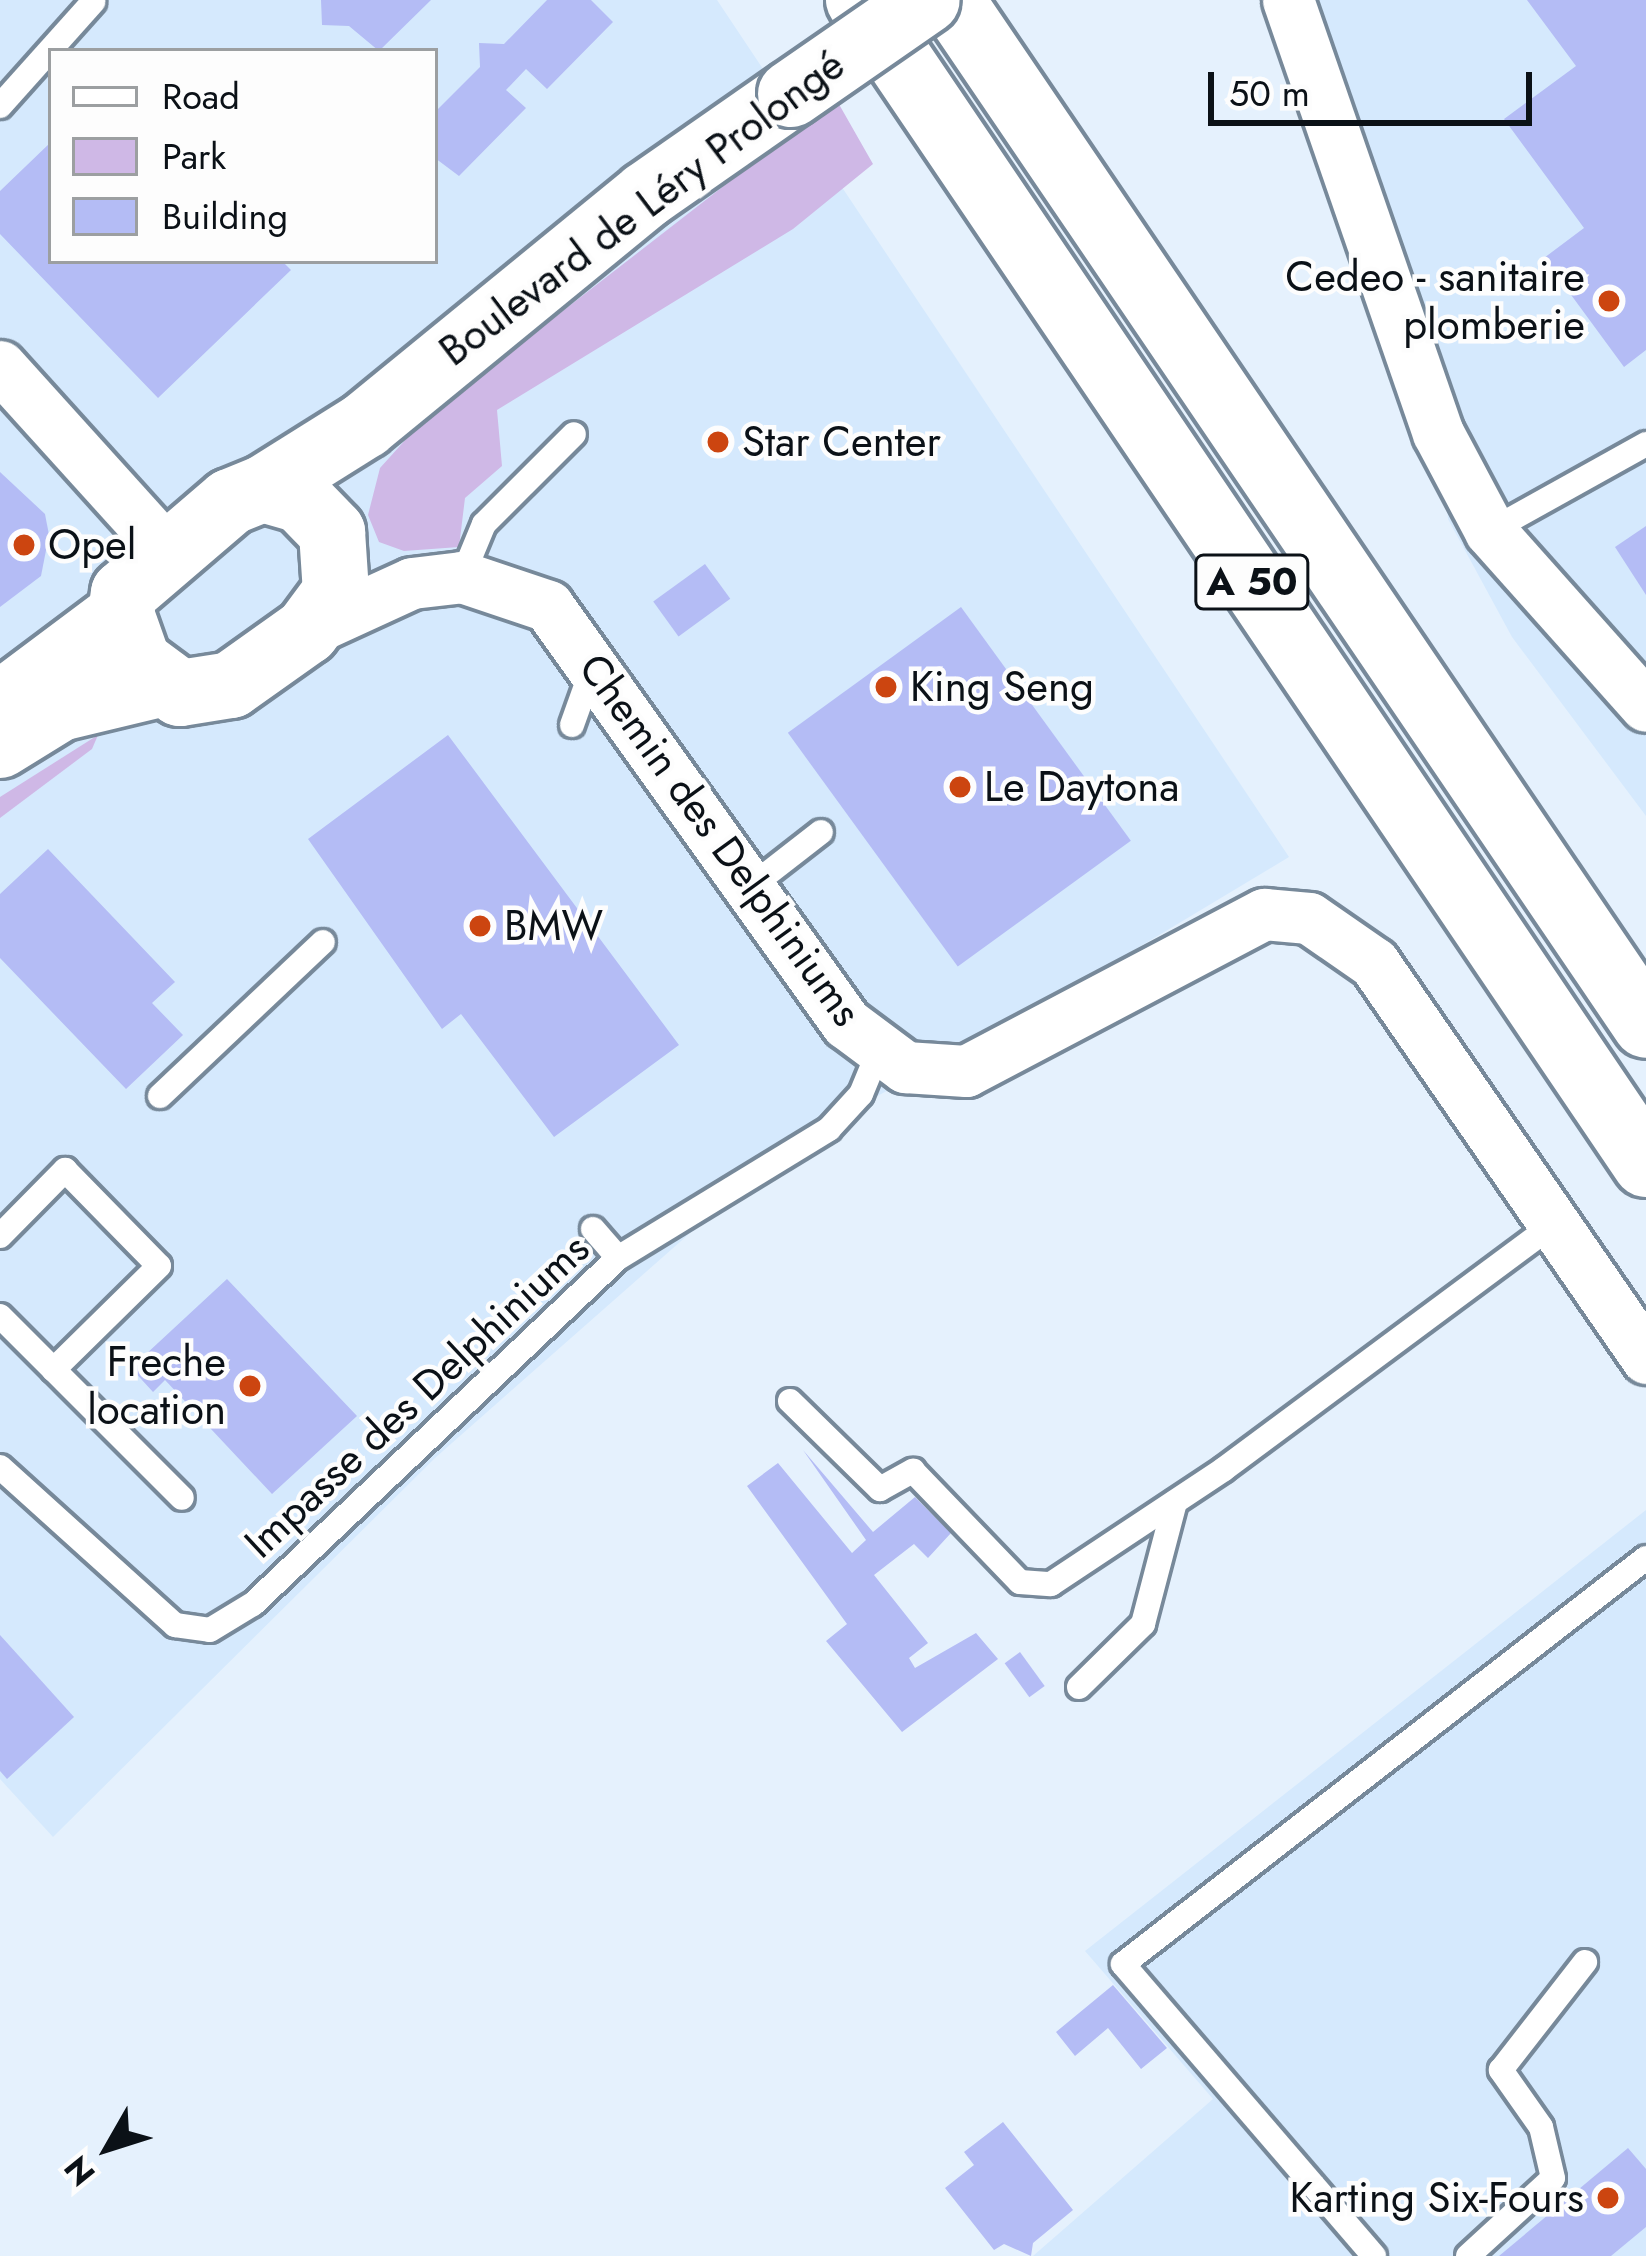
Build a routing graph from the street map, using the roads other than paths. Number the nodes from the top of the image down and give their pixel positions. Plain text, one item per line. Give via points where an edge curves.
1 (859, 0) edge
2 (927, 0) edge
3 (951, 0) edge
4 (992, 0) edge
5 (1288, 0) edge
6 (93, 2) edge
7 (52, 48) edge
8 (48, 52) edge
9 (0, 106) edge
10 (0, 367) edge
11 (365, 425) junction
12 (574, 434) dead end
13 (1646, 444) edge
14 (263, 489) junction
15 (1490, 531) junction
16 (336, 546) junction
17 (167, 551) junction
18 (462, 577) junction
19 (412, 583) junction
20 (1352, 592) junction
21 (121, 614) junction
22 (307, 632) junction
23 (592, 667) junction
24 (163, 683) junction
25 (0, 705) edge
26 (1646, 706) edge
27 (572, 725) dead end
28 (0, 745) edge
29 (821, 832) dead end
30 (749, 888) junction
31 (323, 942) dead end
32 (1646, 1025) edge
33 (880, 1048) junction
34 (160, 1096) dead end
35 (1646, 1164) edge
36 (1554, 1223) junction
37 (593, 1229) dead end
38 (0, 1236) edge
39 (618, 1258) junction
40 (0, 1316) edge
41 (1646, 1358) edge
42 (53, 1370) junction
43 (790, 1401) dead end
44 (0, 1467) edge
45 (182, 1498) dead end
46 (1175, 1502) junction
47 (1646, 1558) edge
48 (1079, 1687) dead end
49 (1585, 1962) dead end
50 (1374, 2256) edge
51 (1468, 2256) edge

1 - 35 main road, A 50
2 - 11 main road, Boulevard de Léry Prolongé, bridge via 646,195
3 - 20 main road, A 50
4 - 20 main road
5 - 15 street via 1438,433
6 - 7 lane
8 - 9 lane
10 - 17 street
11 - 14 main road, Boulevard de Léry Prolongé
11 - 16 main road
12 - 18 lane via 484,524
13 - 15 lane
14 - 16 main road via 301,500
14 - 17 main road
15 - 26 street
16 - 19 street, Chemin des Delphiniums
16 - 22 main road via 336,592
17 - 21 main road via 134,578
18 - 19 street, Chemin des Delphiniums
18 - 23 street, Chemin des Delphiniums via 548,606
19 - 22 street, Chemin des Delphiniums
20 - 32 main road, A 50
21 - 24 main road via 138,662
21 - 25 main road
22 - 24 main road via 212,694
23 - 27 lane
23 - 30 street, Chemin des Delphiniums
24 - 28 main road via 60,709
29 - 30 lane
30 - 33 street, Chemin des Delphiniums via 846,1023
31 - 34 lane
33 - 36 street, Chemin des Delphiniums via 905,1067 967,1071 1264,914 1309,918 1375,963
33 - 39 lane, Impasse des Delphiniums via 861,1094 829,1129
36 - 41 street, Chemin des Delphiniums
36 - 46 lane
37 - 39 lane
38 - 42 lane via 65,1170 158,1266
39 - 44 lane, Impasse des Delphiniums via 253,1604 210,1630 175,1625
40 - 42 lane
42 - 45 lane
43 - 46 lane via 880,1489 913,1471 1020,1582 1051,1584
46 - 48 lane via 1143,1624
47 - 50 lane via 1123,1964
49 - 51 lane via 1501,2070 1541,2127 1553,2178

